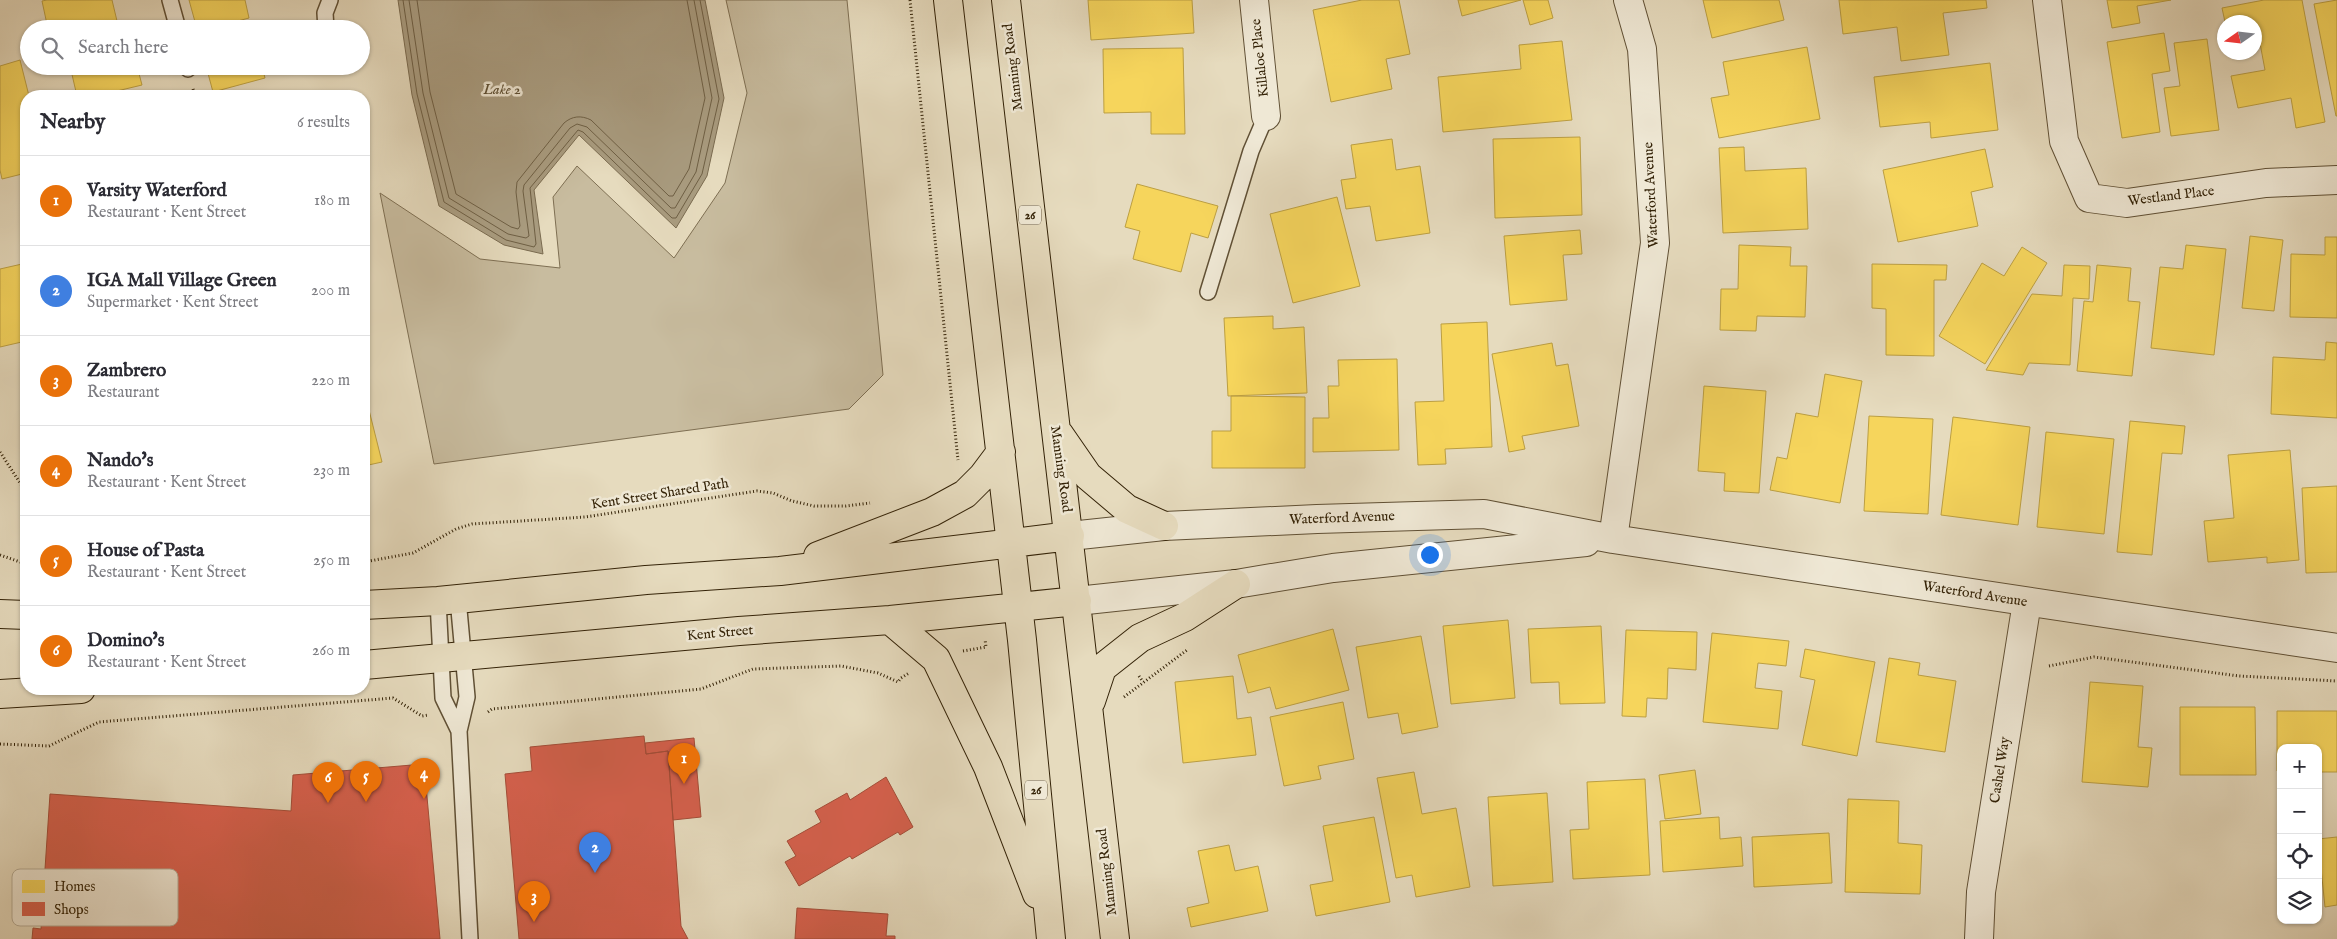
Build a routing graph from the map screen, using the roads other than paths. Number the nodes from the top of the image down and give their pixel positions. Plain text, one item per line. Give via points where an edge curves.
1 (170, 0) edge
2 (330, 0) edge
3 (948, 0) edge
4 (1006, 0) edge
5 (1254, 0) edge
6 (1628, 0) edge
7 (2047, 0) edge
8 (176, 20) edge
9 (325, 20) edge
10 (1266, 116) joint
11 (2337, 180) edge
12 (1208, 292) dead end
13 (1055, 429) junction
14 (1001, 452) junction
15 (1164, 526) junction
16 (1070, 536) junction
17 (1613, 540) junction
18 (1011, 542) junction
19 (780, 571) junction
20 (1236, 584) junction
21 (448, 600) junction
22 (1077, 601) junction
23 (2027, 602) junction
24 (370, 604) edge
25 (1018, 607) junction
26 (0, 614) edge
27 (20, 614) edge
28 (890, 620) junction
29 (2337, 648) edge
30 (452, 657) junction
31 (370, 664) edge
32 (20, 693) edge
33 (0, 694) edge
34 (1089, 710) junction
35 (459, 731) junction
36 (1050, 932) edge
37 (470, 939) edge
38 (1115, 939) edge
39 (1978, 939) edge

1 - 8 lane
2 - 9 lane
3 - 14 main road, 26
4 - 13 main road, Manning Road / 26
5 - 10 street, Killaloe Place
6 - 17 street, Waterford Avenue via 1642,49 1655,243
7 - 11 street, Westland Place via 2064,141 2089,198 2127,203 2266,183
10 - 12 lane via 1251,151
13 - 15 main road via 1088,476 1127,509
13 - 16 main road, Manning Road / 26
14 - 18 main road, 26
14 - 19 main road via 965,494 932,512
15 - 16 street, Waterford Avenue
15 - 17 street, Waterford Avenue via 1484,514
16 - 18 main road
16 - 22 main road, Manning Road / 26
17 - 20 street, Waterford Avenue via 1333,568
17 - 23 street, Waterford Avenue
18 - 19 main road
18 - 25 main road, 26
19 - 21 main road via 646,580
20 - 22 street, Waterford Avenue
20 - 34 main road via 1185,617 1140,638 1102,668
21 - 24 main road
21 - 30 lane
21 - 30 lane
22 - 25 main road, Kent Street
22 - 34 main road, Manning Road / 26
23 - 29 street, Waterford Avenue
23 - 39 street, Cashel Way via 1981,892
25 - 28 main road, Kent Street
25 - 36 main road, 26
26 - 27 main road
28 - 30 main road, Kent Street
28 - 36 main road via 936,659 988,767
30 - 31 main road, Kent Street
30 - 35 lane via 467,696
30 - 35 lane via 443,698
32 - 33 main road
34 - 38 main road, Manning Road / 26
35 - 37 lane

